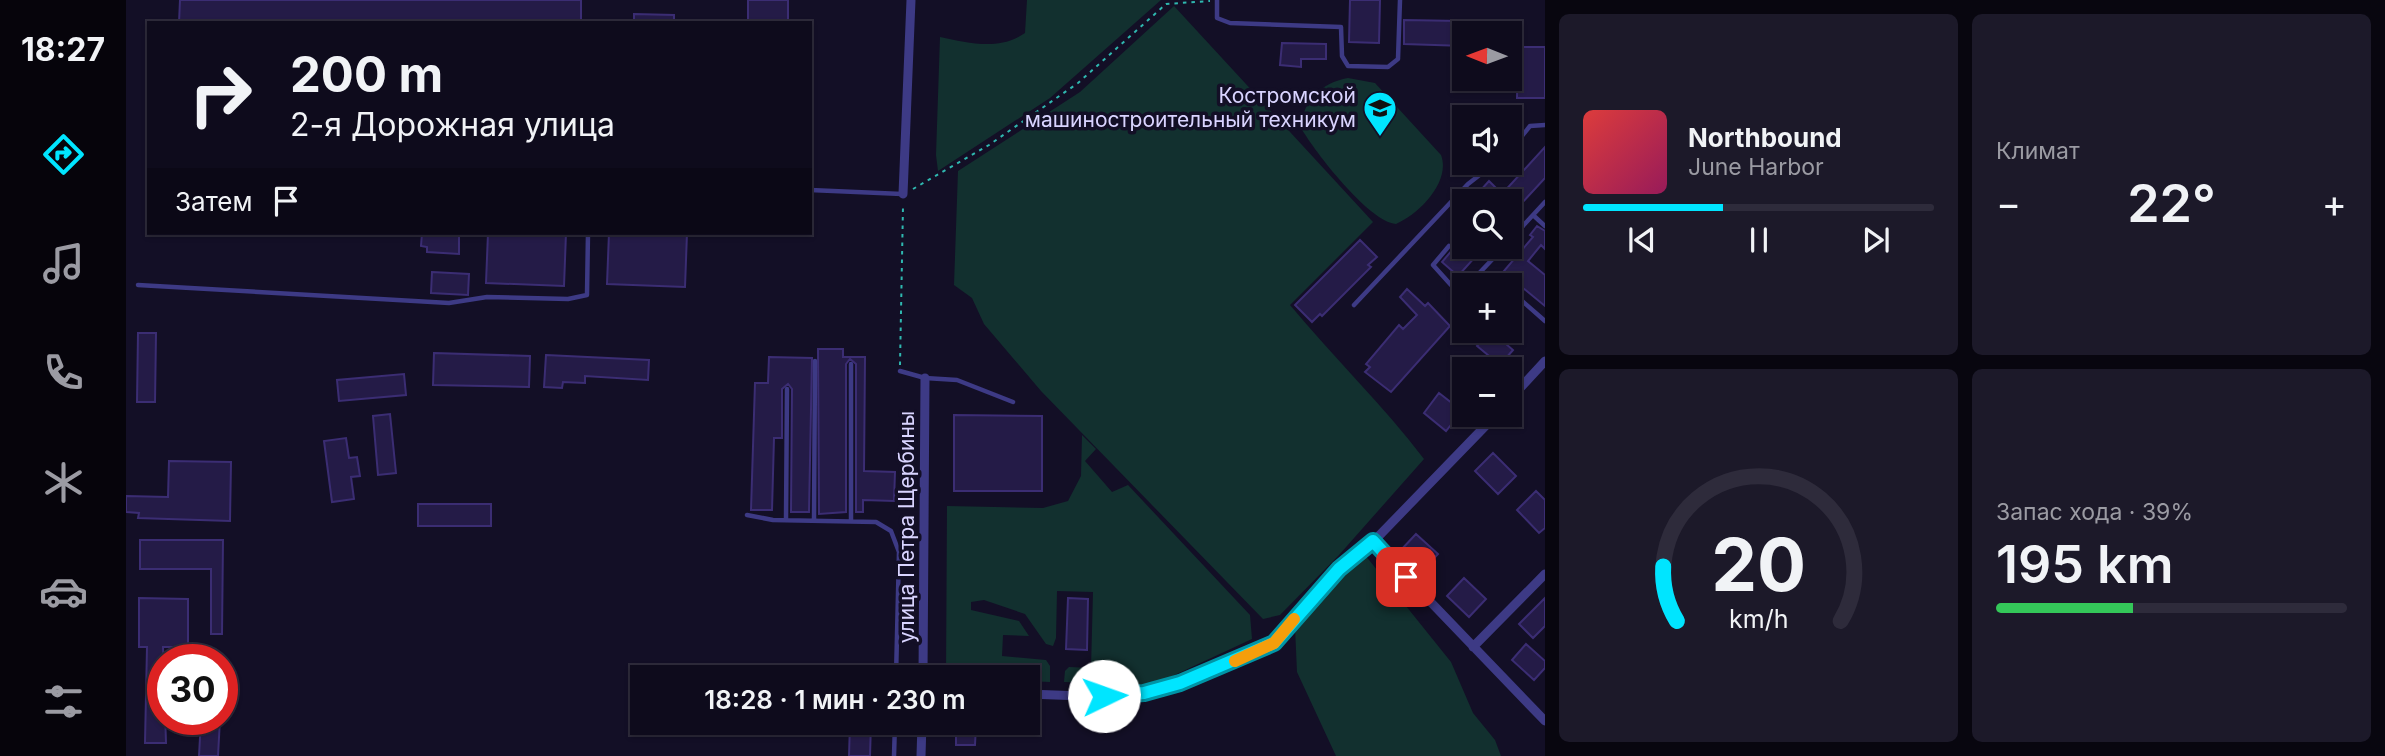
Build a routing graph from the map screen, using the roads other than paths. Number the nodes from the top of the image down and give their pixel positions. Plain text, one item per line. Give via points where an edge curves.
1 (911, 0) edge
2 (1216, 0) edge
3 (1400, 0) edge
4 (1545, 125) edge
5 (1522, 136) edge
6 (1480, 175) edge
7 (812, 190) edge
8 (903, 194) joint
9 (1545, 202) edge
10 (1533, 215) junction
11 (1545, 226) edge
12 (1522, 227) edge
13 (588, 235) edge
14 (1449, 246) dead end
15 (1492, 259) edge
16 (1479, 273) edge
17 (138, 285) dead end
18 (1452, 285) edge
19 (1522, 301) edge
20 (1354, 305) dead end
21 (1545, 321) edge
22 (815, 361) dead end
23 (1545, 361) edge
24 (851, 365) dead end
25 (900, 371) road end
26 (925, 378) junction
27 (1522, 386) edge
28 (787, 389) dead end
29 (1013, 402) dead end
30 (1484, 427) edge
31 (747, 515) dead end
32 (786, 520) junction
33 (814, 520) junction
34 (851, 521) junction
35 (1373, 541) junction
36 (1545, 574) edge
37 (1473, 647) junction
38 (896, 665) edge
39 (923, 665) edge
40 (1040, 694) edge
41 (1545, 721) edge
42 (895, 735) edge
43 (922, 735) edge
44 (894, 756) edge
45 (921, 756) edge

1 - 8 street
2 - 3 lane via 1217,18 1230,23 1341,27 1342,56 1348,66 1388,66 1398,59
4 - 5 lane via 1530,126
6 - 20 lane
7 - 8 lane
9 - 10 lane
10 - 11 lane
10 - 12 lane
13 - 17 lane via 587,295 568,299 488,297 449,303
14 - 18 lane via 1433,265
15 - 16 lane
19 - 21 lane
22 - 33 lane
23 - 27 street
24 - 34 lane
25 - 26 lane
26 - 29 lane via 957,380
26 - 39 street, улица Петра Щербины
28 - 32 lane
30 - 35 street
31 - 32 lane
32 - 33 lane
33 - 34 lane
34 - 38 lane via 876,522 891,531 899,551
35 - 37 street
35 - 40 street via 1339,569 1274,643 1211,672 1144,693
36 - 37 street
37 - 41 street
42 - 44 lane
43 - 45 street

